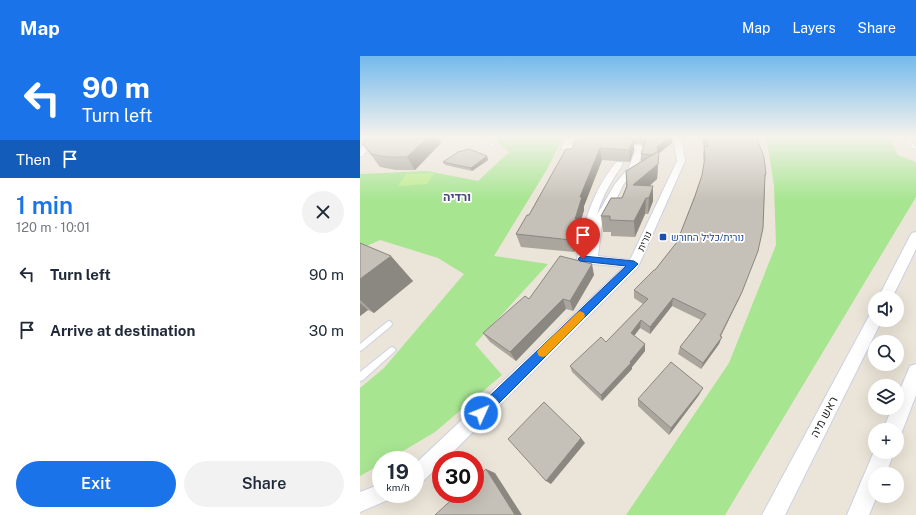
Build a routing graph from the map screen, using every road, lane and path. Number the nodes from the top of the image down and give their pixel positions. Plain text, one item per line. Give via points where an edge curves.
1 (637, 157) edge
2 (680, 157) edge
3 (619, 164) dead end
4 (916, 236) edge
5 (592, 260) junction
6 (634, 264) junction
7 (888, 291) edge
8 (389, 324) dead end
9 (871, 327) edge
10 (360, 348) edge
11 (392, 350) dead end
12 (916, 372) edge
13 (360, 377) edge
14 (896, 423) edge
15 (881, 459) edge
16 (424, 468) edge
17 (372, 497) edge
18 (360, 502) edge
19 (773, 515) edge
20 (858, 515) edge

1 - 5 street via 633,168 619,184 597,222
2 - 6 street, נורית via 681,161
3 - 5 street via 606,180 589,220 583,259
4 - 7 street
5 - 6 street
6 - 16 street, נורית
8 - 10 lane
9 - 19 street, ראש מיה
11 - 13 lane
12 - 14 street
15 - 20 street
17 - 18 street

